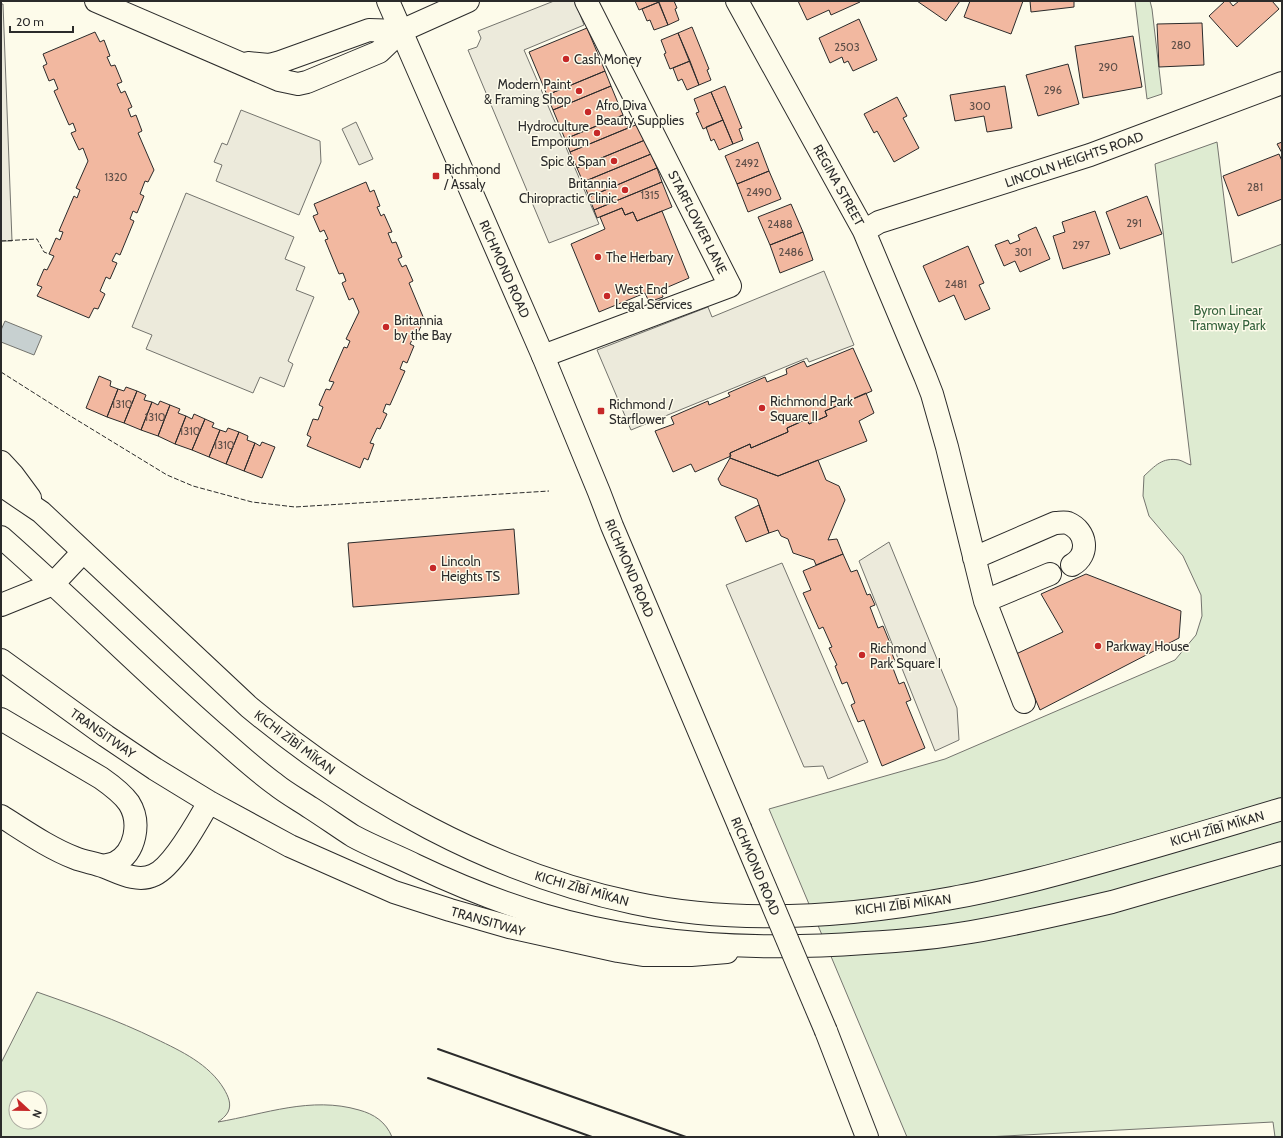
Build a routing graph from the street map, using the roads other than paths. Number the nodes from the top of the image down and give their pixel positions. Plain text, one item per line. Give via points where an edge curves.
1 (388, 1) edge
2 (468, 1) edge
3 (586, 1) edge
4 (737, 1) edge
5 (99, 2) edge
6 (401, 31) junction
7 (1282, 83) edge
8 (864, 231) junction
9 (543, 356) junction
10 (1, 462) edge
11 (1, 485) edge
12 (41, 512) junction
13 (1, 537) edge
14 (83, 552) junction
15 (974, 558) junction
16 (1072, 565) dead end
17 (1050, 574) dead end
18 (53, 584) junction
19 (6, 601) edge
20 (985, 601) junction
21 (1, 660) edge
22 (1024, 702) dead end
23 (1, 719) edge
24 (208, 802) junction
25 (1282, 809) edge
26 (1, 816) edge
27 (1282, 853) edge
28 (103, 866) junction
29 (788, 947) junction
30 (867, 1137) edge

1 - 6 main road, RICHMOND ROAD
2 - 6 main road
3 - 9 main road, STARFLOWER LANE via 730,286
4 - 8 main road, REGINA STREET
5 - 6 main road via 235,62 279,80 298,84 378,52
6 - 9 main road, RICHMOND ROAD
7 - 8 main road, LINCOLN HEIGHTS ROAD via 1090,155 880,222
8 - 15 main road, REGINA STREET via 932,394
9 - 30 main road, RICHMOND ROAD, bridge via 612,526 826,1031
10 - 12 main road
11 - 12 main road, KICHI ZĪBĪ MĪKAN
12 - 14 main road, KICHI ZĪBĪ MĪKAN
13 - 18 main road
14 - 18 main road
14 - 25 main road, KICHI ZĪBĪ MĪKAN via 249,708 354,785 434,830 482,853 558,883 635,903 710,913 788,916 906,906 994,890
15 - 16 main road via 1055,523 1067,523 1079,531 1084,542 1084,551 1078,562
15 - 20 main road, REGINA STREET
17 - 20 main road
18 - 19 main road
18 - 29 main road via 175,699 275,784 354,836 456,884 550,917 677,942
20 - 22 main road, REGINA STREET
21 - 24 main road, TRANSITWAY via 112,740
23 - 28 main road via 101,778 128,802 135,817 134,839 122,858
24 - 28 main road via 174,857 154,876 132,877
24 - 29 main road, TRANSITWAY via 290,846 394,892 524,931 643,954 691,955
26 - 28 main road via 59,851
27 - 29 main road via 1112,902 1017,924 902,941

